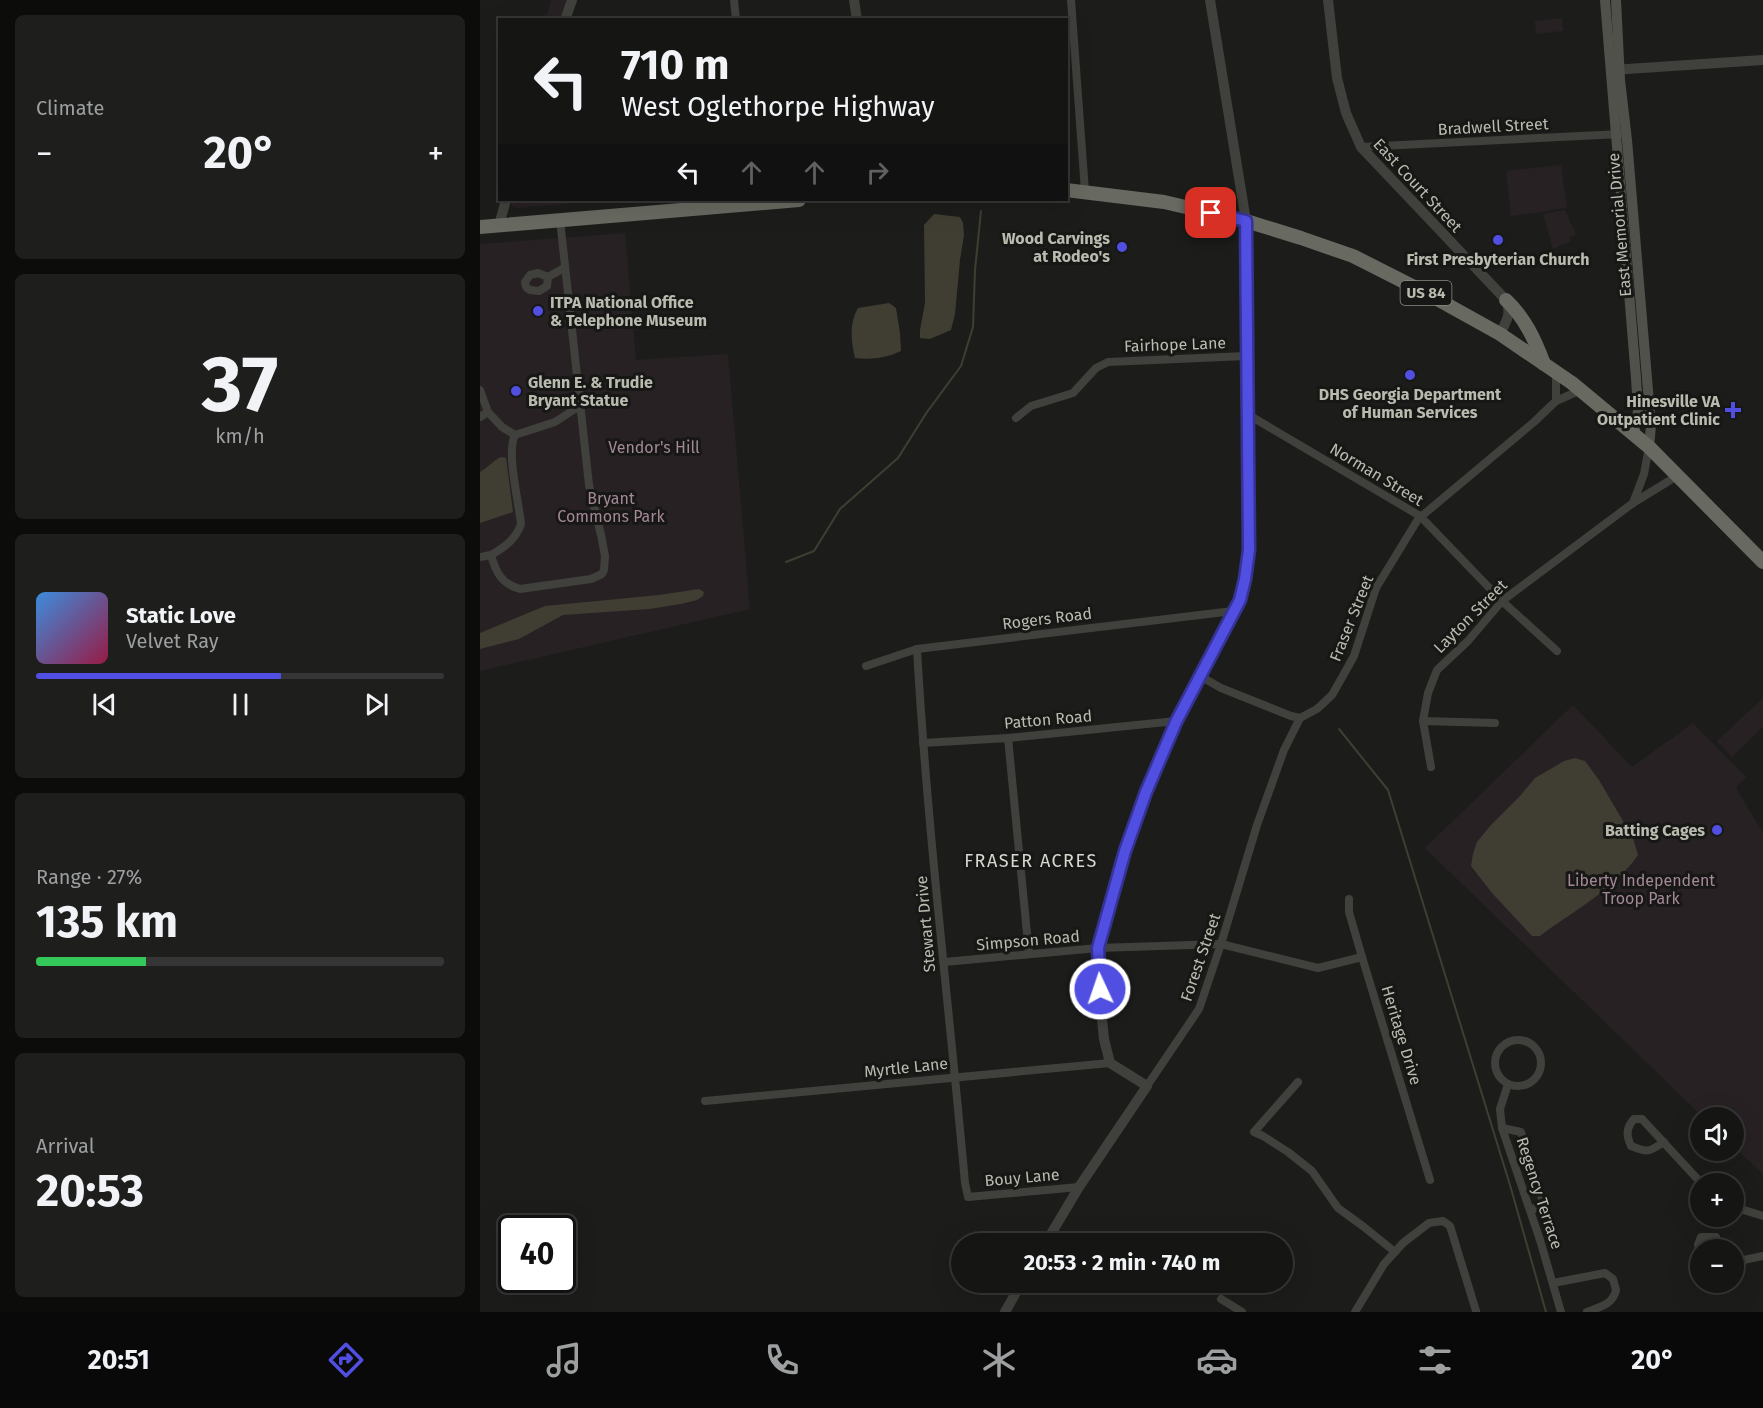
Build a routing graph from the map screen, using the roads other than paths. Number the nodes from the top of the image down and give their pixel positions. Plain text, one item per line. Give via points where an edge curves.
1 (572, 0) edge
2 (734, 0) edge
3 (854, 0) edge
4 (1071, 0) edge
5 (1210, 0) edge
6 (1328, 0) edge
7 (1605, 0) edge
8 (1616, 0) edge
9 (566, 18) edge
10 (736, 18) edge
11 (856, 18) edge
12 (1763, 60) edge
13 (1616, 70) junction
14 (1622, 134) junction
15 (1361, 147) junction
16 (1068, 190) edge
17 (1085, 191) junction
18 (506, 201) edge
19 (753, 201) edge
20 (560, 220) junction
21 (1246, 221) junction
22 (499, 225) junction
23 (480, 227) edge
24 (564, 268) junction
25 (548, 277) dead end
26 (1506, 300) junction
27 (1500, 334) junction
28 (1246, 356) junction
29 (1550, 368) junction
30 (480, 390) edge
31 (1581, 390) junction
32 (1556, 401) junction
33 (581, 405) junction
34 (1247, 414) junction
35 (484, 415) edge
36 (1016, 418) dead end
37 (1634, 434) junction
38 (515, 435) junction
39 (1649, 447) junction
40 (1677, 476) junction
41 (1633, 503) junction
42 (1420, 516) junction
43 (491, 555) junction
44 (480, 557) edge
45 (1763, 562) edge
46 (1502, 600) junction
47 (1233, 611) junction
48 (917, 649) junction
49 (1557, 651) dead end
50 (866, 666) dead end
51 (1200, 676) junction
52 (1300, 718) junction
53 (1423, 721) junction
54 (1176, 722) junction
55 (1495, 723) dead end
56 (1008, 738) junction
57 (922, 743) junction
58 (1431, 766) dead end
59 (1349, 898) dead end
60 (1221, 944) junction
61 (1098, 948) junction
62 (1029, 954) junction
63 (1362, 957) junction
64 (944, 962) junction
65 (1110, 1063) junction
66 (954, 1077) junction
67 (1298, 1082) dead end
68 (1508, 1084) junction
69 (1147, 1086) junction
70 (705, 1101) dead end
71 (1502, 1128) junction
72 (1664, 1142) junction
73 (1692, 1173) edge
74 (1430, 1180) dead end
75 (1079, 1187) junction
76 (968, 1197) joint
77 (1744, 1210) edge
78 (1531, 1211) junction
79 (1763, 1216) edge
80 (1052, 1233) edge
81 (1700, 1239) edge
82 (1716, 1239) edge
83 (1395, 1252) junction
84 (1763, 1256) edge
85 (1744, 1260) edge
86 (1553, 1283) junction
87 (1016, 1293) edge
88 (1221, 1299) dead end
89 (1476, 1311) edge
90 (1005, 1312) edge
91 (1242, 1312) edge
92 (1355, 1312) edge
93 (1561, 1312) edge
94 (1587, 1312) edge

1 - 9 street
2 - 10 street
3 - 11 street
4 - 17 street
5 - 21 street
6 - 15 street, East Court Street via 1337,78
7 - 13 main road, East Memorial Drive
8 - 13 main road, East Memorial Drive
12 - 13 street
13 - 14 main road, East Memorial Drive
14 - 15 street, Bradwell Street
14 - 37 main road, East Memorial Drive via 1638,411
14 - 39 main road, East Memorial Drive via 1651,426
15 - 26 street, East Court Street
16 - 17 highway, US 84
17 - 21 highway, US 84 via 1164,202
18 - 22 street
19 - 20 highway
20 - 22 highway
20 - 24 street
21 - 27 highway, US 84 via 1353,256
21 - 28 street
22 - 23 highway
24 - 25 street
24 - 33 street
26 - 27 street via 1509,315
26 - 29 highway via 1518,311
27 - 29 highway, US 84
28 - 34 street
28 - 36 street, Fairhope Lane via 1108,362 1095,368 1073,393 1031,406
29 - 31 highway, US 84
29 - 32 street
30 - 35 street
31 - 32 street, Fraser Street
31 - 37 highway, US 84
32 - 42 street, Fraser Street
33 - 38 street via 555,422
33 - 43 street via 589,485 604,556 602,574 520,589 509,586 500,576
34 - 42 street, Norman Street
34 - 47 street via 1249,550 1240,600
35 - 38 street
37 - 39 highway, US 84
38 - 43 street via 512,455 521,524 509,543
39 - 40 highway, US 84
39 - 41 street
40 - 41 street, Layton Street
40 - 45 highway, US 84
41 - 46 street, Layton Street
42 - 46 street, Norman Street
42 - 52 street, Fraser Street via 1376,588 1354,656 1332,695
43 - 44 street
46 - 49 street, Norman Street
46 - 53 street, Layton Street via 1437,670
47 - 48 street, Rogers Road
47 - 51 street
48 - 50 street, Rogers Road
48 - 57 street, Stewart Drive
51 - 52 street
51 - 54 street
52 - 60 street, Forest Street via 1257,825
53 - 55 street
53 - 58 street, Layton Street
54 - 56 street, Patton Road
54 - 61 street via 1125,851
56 - 57 street, Patton Road
56 - 62 street
57 - 64 street, Stewart Drive
59 - 63 street, Heritage Drive via 1349,912
60 - 61 street, Simpson Road
60 - 63 street, Simpson Road via 1318,968
60 - 69 street, Forest Street via 1199,1009
61 - 62 street, Simpson Road
61 - 65 street via 1104,1040
62 - 64 street, Simpson Road
63 - 74 street, Heritage Drive
64 - 66 street, Stewart Drive
65 - 66 street, Myrtle Lane
65 - 69 street
66 - 70 street, Myrtle Lane
66 - 76 street, Stewart Drive
67 - 83 street via 1254,1132 1312,1171 1338,1208
68 - 68 street via 1522,1086 1538,1074 1539,1055 1526,1041 1510,1041 1498,1051 1495,1068
68 - 71 street, Regency Terrace via 1500,1109
69 - 75 street, Forest Street
71 - 78 street, Regency Terrace
71 - 78 street via 1521,1132 1543,1202
72 - 72 street via 1645,1152 1631,1146 1627,1136 1629,1125 1634,1119 1642,1119
72 - 73 street
75 - 76 street, Bouy Lane
75 - 80 street, Forest Street
77 - 79 street
78 - 86 street, Regency Terrace
81 - 82 street
83 - 89 street via 1429,1223 1443,1221 1450,1226
83 - 92 street
84 - 85 street
86 - 93 street, Regency Terrace
86 - 94 street via 1605,1273 1616,1290 1611,1301
87 - 90 street
88 - 91 street

